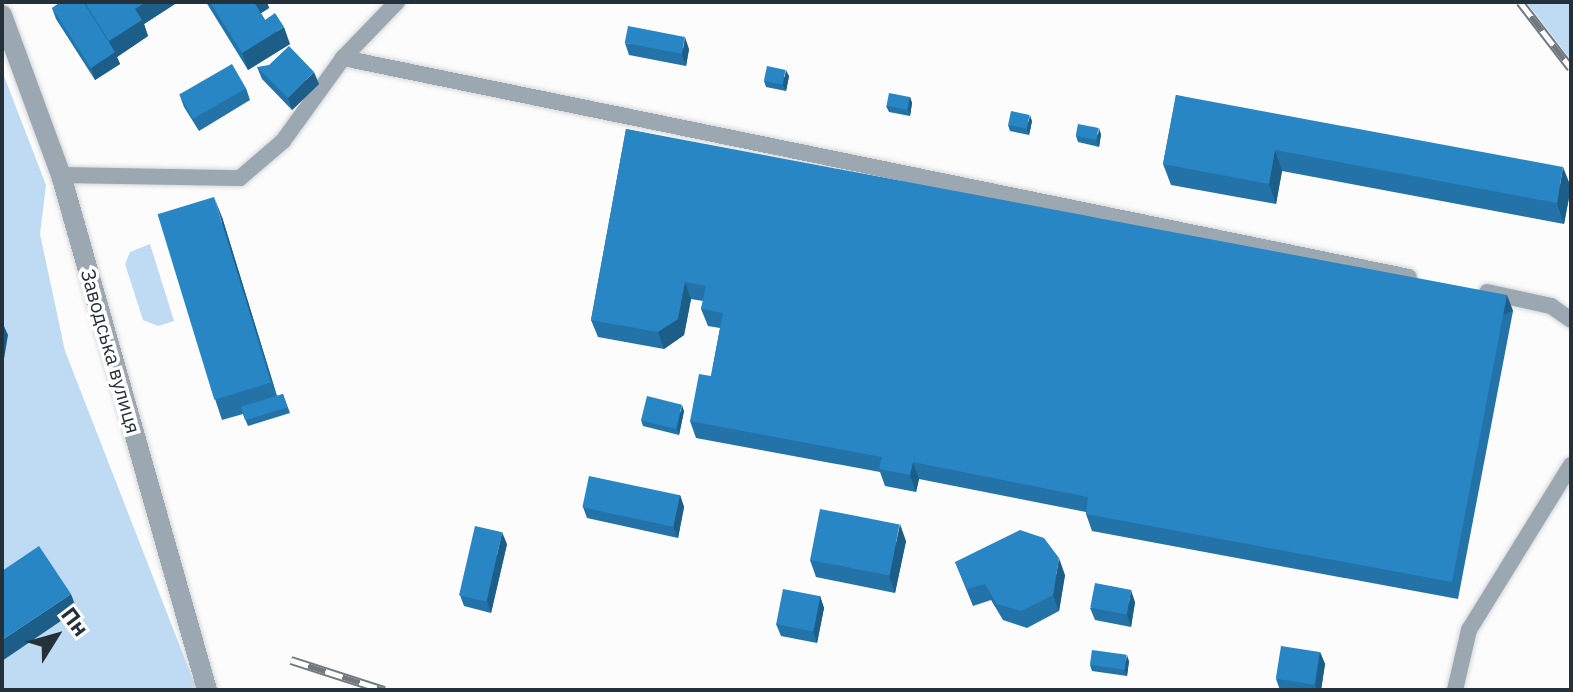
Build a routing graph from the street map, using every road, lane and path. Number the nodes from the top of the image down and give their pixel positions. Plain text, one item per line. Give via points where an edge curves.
1 (397, 2) edge
2 (2, 15) edge
3 (343, 58) junction
4 (61, 175) junction
5 (1428, 280) edge
6 (1474, 290) edge
7 (1571, 320) edge
8 (1571, 465) edge
9 (207, 690) edge
10 (1455, 690) edge

1 - 3 lane
2 - 4 street, Заводська вулиця
3 - 4 lane via 283,141 240,178
3 - 5 lane
4 - 9 street, Заводська вулиця
6 - 7 lane via 1551,306
8 - 10 lane via 1469,630

